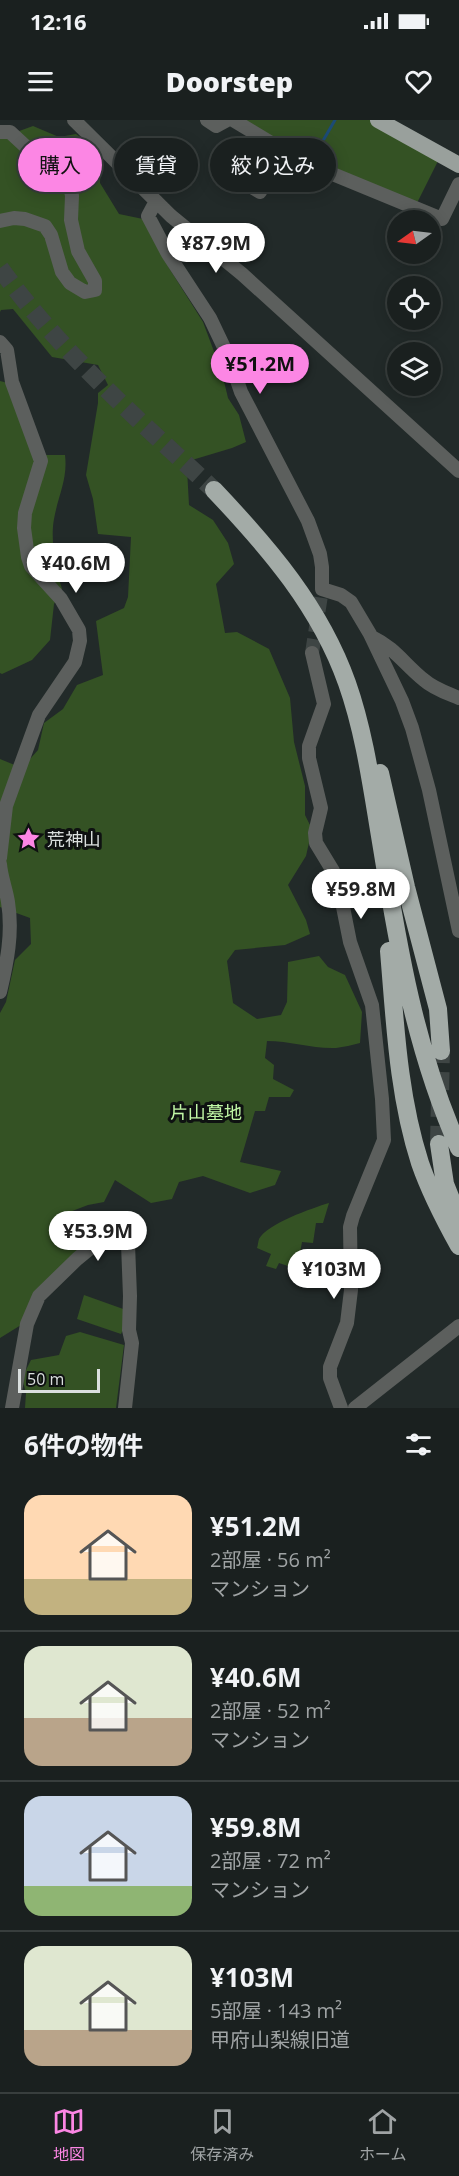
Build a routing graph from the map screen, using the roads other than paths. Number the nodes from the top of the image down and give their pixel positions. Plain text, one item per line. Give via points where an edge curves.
1 (74, 120) edge
2 (207, 120) edge
3 (227, 120) edge
4 (233, 120) edge
5 (378, 120) edge
6 (0, 132) edge
7 (261, 138) edge
8 (459, 165) edge
9 (336, 175) edge
10 (459, 184) edge
11 (156, 201) junction
12 (0, 221) edge
13 (0, 342) edge
14 (459, 471) edge
15 (214, 490) tunnel mouth
16 (372, 637) junction
17 (312, 653) tunnel mouth
18 (346, 681) junction
19 (459, 698) edge
20 (360, 729) junction
21 (0, 858) edge
22 (0, 864) edge
23 (459, 931) edge
24 (0, 992) edge
25 (441, 1051) tunnel mouth
26 (440, 1144) tunnel mouth
27 (459, 1148) edge
28 (459, 1220) edge
29 (459, 1246) edge
30 (459, 1326) edge
31 (12, 1408) edge
32 (124, 1408) edge
33 (341, 1408) edge
34 (355, 1408) edge

1 - 11 street
2 - 3 street via 216,126
4 - 7 street
5 - 8 highway
6 - 12 street via 10,132 37,157 65,172 72,196 71,220 78,251 95,281 95,290 85,292 70,283 45,226 25,219
9 - 10 street via 442,219
11 - 14 street
11 - 16 street via 148,216 210,318 241,392 308,521 320,554 322,589 351,602
13 - 21 street via 7,350 12,382 41,460 25,513 28,557 61,599 79,630 80,641 75,662 39,715 20,766 6,806
15 - 18 highway via 290,576 321,627
16 - 19 street via 394,650 435,688
16 - 23 street via 402,701 420,755
17 - 33 street via 324,704 309,746 321,808 316,843 339,887 350,942 372,1005 384,1140 350,1227 347,1323 330,1367
18 - 20 highway
18 - 25 highway via 380,770 438,1009
20 - 27 highway via 413,1014 442,1111
20 - 29 highway via 405,1100 421,1165
22 - 24 street via 8,901 9,955
26 - 28 highway via 445,1184
30 - 34 street
31 - 32 street via 27,1324 39,1296 127,1218 132,1343

